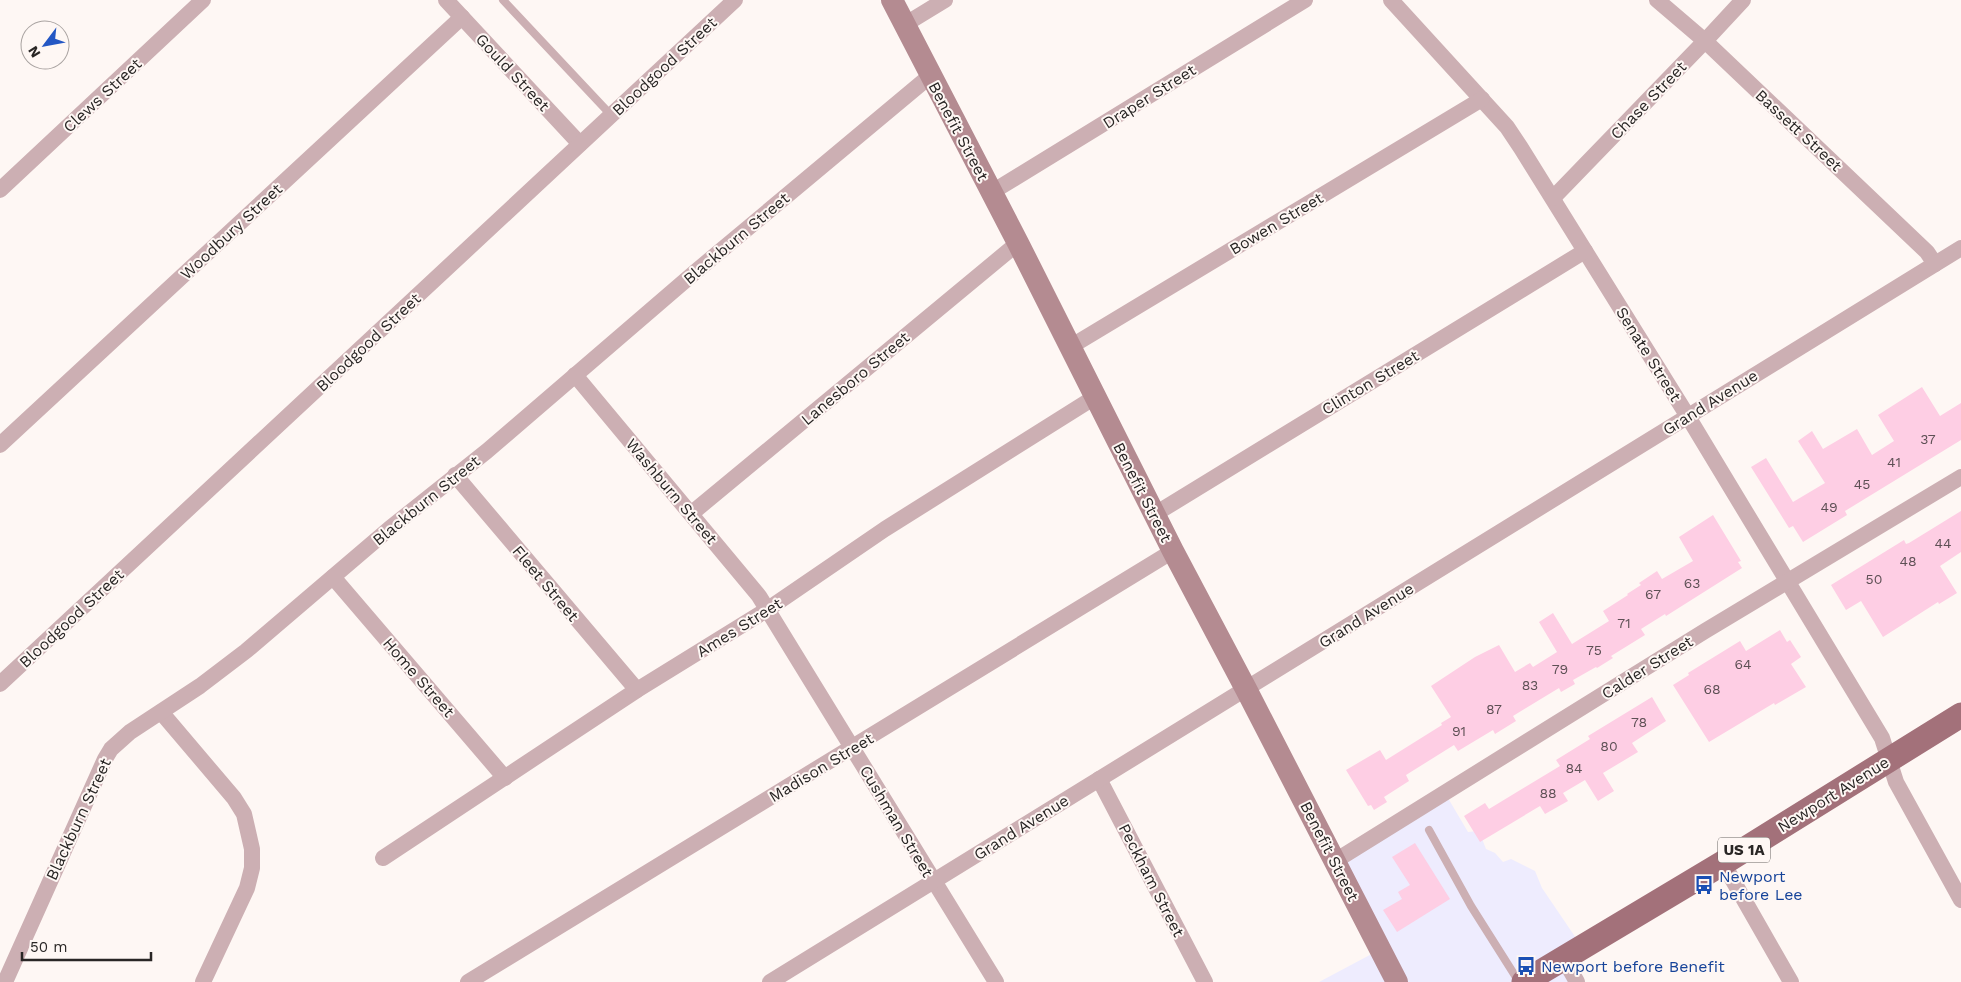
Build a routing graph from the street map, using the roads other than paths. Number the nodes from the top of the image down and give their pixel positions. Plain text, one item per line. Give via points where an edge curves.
1 (203, 0) edge
2 (446, 0) edge
3 (502, 0) edge
4 (735, 0) edge
5 (892, 0) edge
6 (945, 0) edge
7 (1305, 0) edge
8 (1391, 0) edge
9 (1657, 0) edge
10 (1743, 0) edge
11 (462, 17) junction
12 (904, 25) junction
13 (1705, 41) junction
14 (930, 76) junction
15 (1482, 99) junction
16 (611, 115) junction
17 (580, 144) junction
18 (0, 190) edge
19 (992, 192) junction
20 (1553, 198) junction
21 (1018, 243) junction
22 (1961, 248) edge
23 (1585, 251) junction
24 (1935, 264) junction
25 (1070, 347) junction
26 (575, 375) junction
27 (1095, 397) junction
28 (1687, 415) junction
29 (0, 446) edge
30 (455, 475) junction
31 (1961, 477) edge
32 (692, 514) junction
33 (1154, 514) junction
34 (1173, 551) junction
35 (333, 577) junction
36 (1787, 582) junction
37 (768, 609) junction
38 (0, 684) edge
39 (1246, 689) junction
40 (637, 690) junction
41 (161, 712) junction
42 (1961, 715) edge
43 (852, 747) junction
44 (1889, 759) junction
45 (505, 778) junction
46 (1099, 779) junction
47 (1428, 830) dead end
48 (383, 858) dead end
49 (1335, 861) junction
50 (1723, 863) junction
51 (934, 882) junction
52 (1961, 900) edge
53 (1564, 958) junction
54 (5, 982) edge
55 (203, 982) edge
56 (468, 982) edge
57 (770, 982) edge
58 (996, 982) edge
59 (1204, 982) edge
60 (1397, 982) edge
61 (1524, 982) edge
62 (1577, 982) edge
63 (1791, 982) edge

1 - 18 street, Clews Street
2 - 11 street, Gould Street
3 - 16 lane
4 - 16 street, Bloodgood Street
5 - 12 street, Benefit Street
6 - 12 street
7 - 19 street, Draper Street
8 - 15 street, Senate Street
9 - 13 street, Bassett Street
10 - 13 street, Chase Street
11 - 17 street, Gould Street
11 - 29 street, Woodbury Street
12 - 14 street, Benefit Street
13 - 20 street, Chase Street
13 - 24 street, Bassett Street via 1928,252
14 - 19 street, Benefit Street
14 - 26 street, Blackburn Street
15 - 20 street, Senate Street via 1507,128
15 - 25 street, Bowen Street
16 - 17 street, Bloodgood Street
17 - 38 street, Bloodgood Street
19 - 21 street, Benefit Street
20 - 23 street, Senate Street
21 - 25 street, Benefit Street
21 - 32 street, Lanesboro Street
22 - 24 street, Grand Avenue
23 - 28 street, Senate Street
23 - 33 street, Clinton Street
24 - 28 street, Grand Avenue
25 - 27 street, Benefit Street
26 - 30 street, Blackburn Street
26 - 32 street, Washburn Street
27 - 33 street, Benefit Street
27 - 37 street, Ames Street via 885,528
28 - 36 street, Senate Street
28 - 39 street, Grand Avenue
30 - 35 street, Blackburn Street
30 - 40 street, Fleet Street
31 - 36 street, Calder Street
32 - 37 street, Washburn Street
33 - 34 street, Benefit Street
34 - 39 street, Benefit Street
34 - 43 street, Madison Street
35 - 41 street, Blackburn Street via 246,651
35 - 45 street, Home Street
36 - 44 street, Senate Street via 1882,738
36 - 49 street, Calder Street
37 - 40 street, Ames Street
37 - 43 street, Cushman Street
39 - 46 street, Grand Avenue
39 - 49 street, Benefit Street
40 - 45 street, Ames Street
41 - 54 street, Blackburn Street via 120,740 105,759
41 - 55 street via 234,798 244,814 252,849 247,888
42 - 44 main road, Newport Avenue / US 1A
43 - 51 street, Cushman Street
43 - 56 street, Madison Street
44 - 50 main road, Newport Avenue / US 1A
44 - 52 street, Senate Street via 1896,782
45 - 48 street, Ames Street
46 - 51 street, Grand Avenue
46 - 59 street, Peckham Street
47 - 61 lane via 1471,906
49 - 60 street, Benefit Street
50 - 53 main road, Newport Avenue / US 1A
50 - 63 street
51 - 57 street, Grand Avenue
51 - 58 street, Cushman Street
53 - 61 main road, Newport Avenue / US 1A
53 - 62 street

